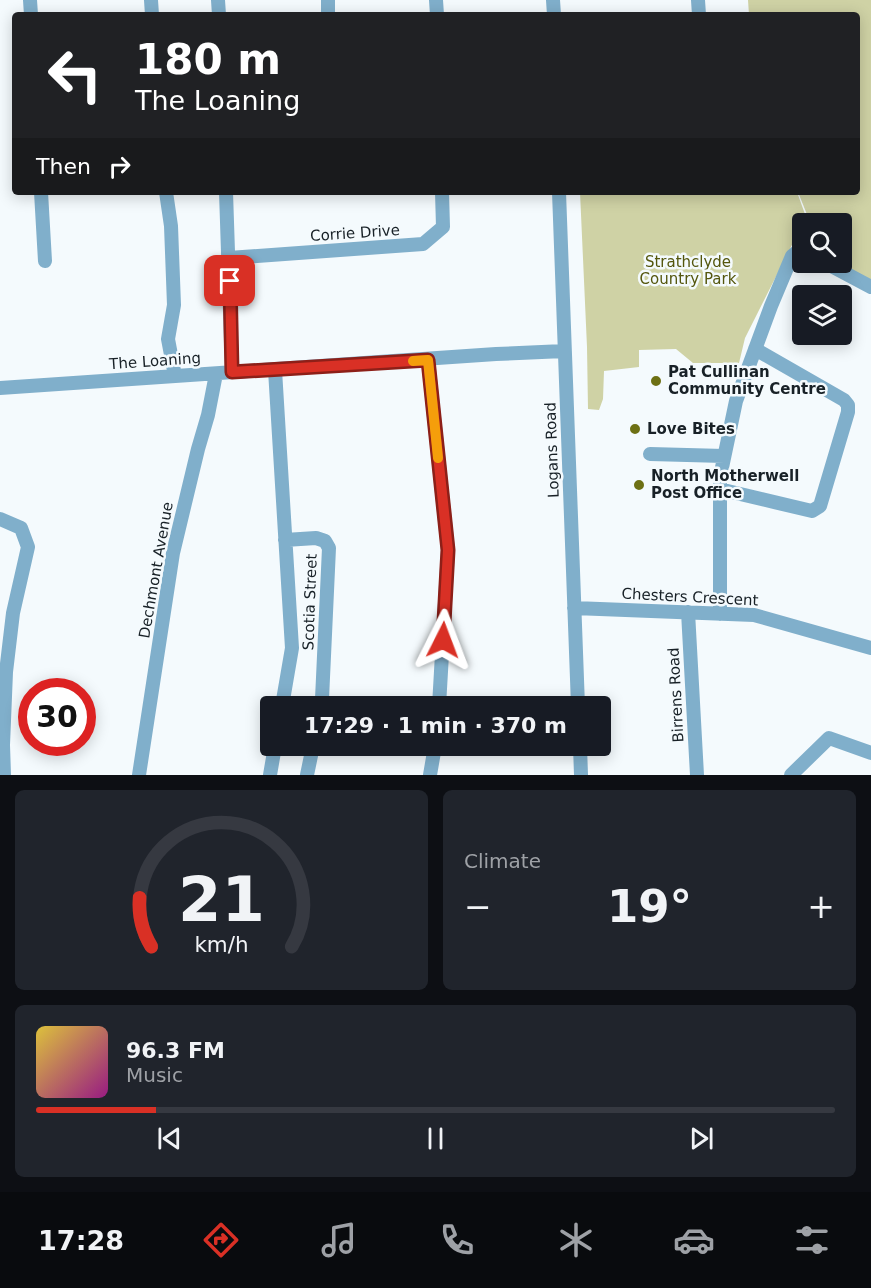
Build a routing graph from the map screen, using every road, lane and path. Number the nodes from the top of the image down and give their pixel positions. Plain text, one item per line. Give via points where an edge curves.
1 (41, 195) edge
2 (166, 195) edge
3 (226, 195) edge
4 (442, 195) edge
5 (559, 195) edge
6 (792, 256) edge
7 (229, 258) junction
8 (45, 261) dead end
9 (846, 273) edge
10 (871, 286) edge
11 (755, 349) junction
12 (564, 351) junction
13 (428, 360) junction
14 (275, 370) junction
15 (232, 372) junction
16 (216, 374) junction
17 (175, 376) junction
18 (0, 388) edge
19 (650, 454) dead end
20 (724, 456) junction
21 (719, 489) junction
22 (0, 519) edge
23 (285, 540) junction
24 (574, 608) junction
25 (688, 612) junction
26 (720, 614) junction
27 (871, 648) edge
28 (3, 672) edge
29 (284, 696) edge
30 (322, 696) edge
31 (440, 696) edge
32 (578, 696) edge
33 (871, 753) edge
34 (273, 756) edge
35 (311, 756) edge
36 (433, 756) edge
37 (580, 756) edge
38 (4, 775) edge
39 (139, 775) edge
40 (270, 775) edge
41 (307, 775) edge
42 (430, 775) edge
43 (581, 775) edge
44 (697, 775) edge
45 (791, 775) edge

1 - 8 street
2 - 17 street via 174,305 168,339
3 - 7 street
4 - 7 street, Corrie Drive via 443,227 423,244
5 - 12 street, Logans Road
6 - 11 street
7 - 15 street
9 - 10 street
11 - 20 street via 736,401
11 - 21 street via 844,400 848,412 820,506 812,511
12 - 13 street, The Loaning
12 - 24 street, Logans Road
13 - 14 street, The Loaning
13 - 31 street via 448,550
14 - 15 street, The Loaning
14 - 23 street, Scotia Street
15 - 16 street, The Loaning
16 - 17 street, The Loaning
16 - 39 street, Dechmont Avenue via 173,553
17 - 18 street, The Loaning
19 - 20 street
20 - 21 street
21 - 26 street
22 - 28 street via 21,528 28,547
23 - 29 street, Scotia Street via 292,648
23 - 30 street, Scotia Street via 316,538 329,548
24 - 25 street, Chesters Crescent
24 - 32 street, Logans Road
25 - 26 street, Chesters Crescent
25 - 44 street, Birrens Road
26 - 27 street, Chesters Crescent via 754,615
28 - 38 street
33 - 45 street via 830,738
34 - 40 street
35 - 41 street
36 - 42 street
37 - 43 street

